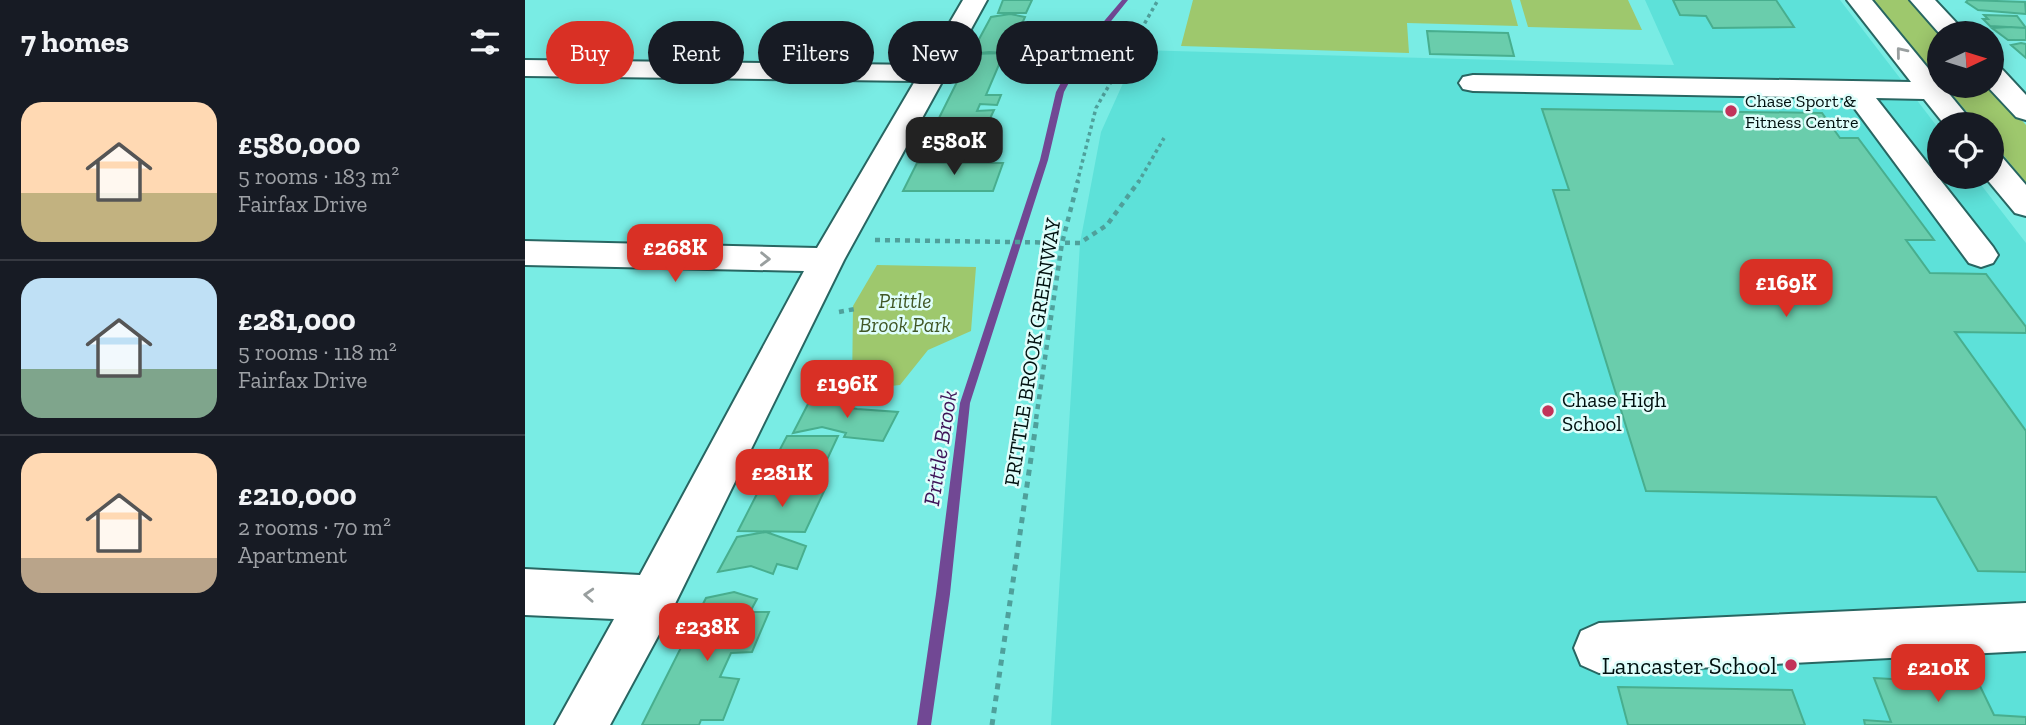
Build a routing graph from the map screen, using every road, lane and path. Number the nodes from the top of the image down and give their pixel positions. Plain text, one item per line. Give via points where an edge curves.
1 (975, 0) edge
2 (1158, 0) edge
3 (1859, 0) edge
4 (1922, 0) edge
5 (963, 21) edge
6 (1942, 21) edge
7 (525, 68) edge
8 (888, 72) edge
9 (1473, 83) dead end
10 (928, 84) edge
11 (1927, 85) edge
12 (2004, 88) edge
13 (1856, 91) junction
14 (1927, 91) edge
15 (1938, 98) edge
16 (2026, 111) edge
17 (1949, 112) edge
18 (1164, 138) dead end
19 (2004, 180) edge
20 (2026, 206) edge
21 (871, 240) dead end
22 (1062, 243) junction
23 (525, 253) edge
24 (1982, 255) dead end
25 (827, 260) junction
26 (838, 301) dead end
27 (855, 309) dead end
28 (525, 592) edge
29 (653, 598) junction
30 (2026, 627) edge
31 (1599, 648) dead end
32 (582, 725) edge
33 (992, 725) edge

1 - 5 street
2 - 22 path, PRITTLE BROOK GREENWAY via 1096,108
11 -> 3 street
4 - 6 street
7 - 8 street
9 - 13 street
10 - 25 street
12 - 16 street
13 - 14 street
13 - 24 street
15 - 17 street
18 - 22 path via 1138,184 1094,237
19 - 20 street
21 - 22 path
22 - 33 path, PRITTLE BROOK GREENWAY
23 -> 25 street
25 - 29 street
26 - 27 path via 832,313
29 -> 28 street
29 - 32 street
30 - 31 street

